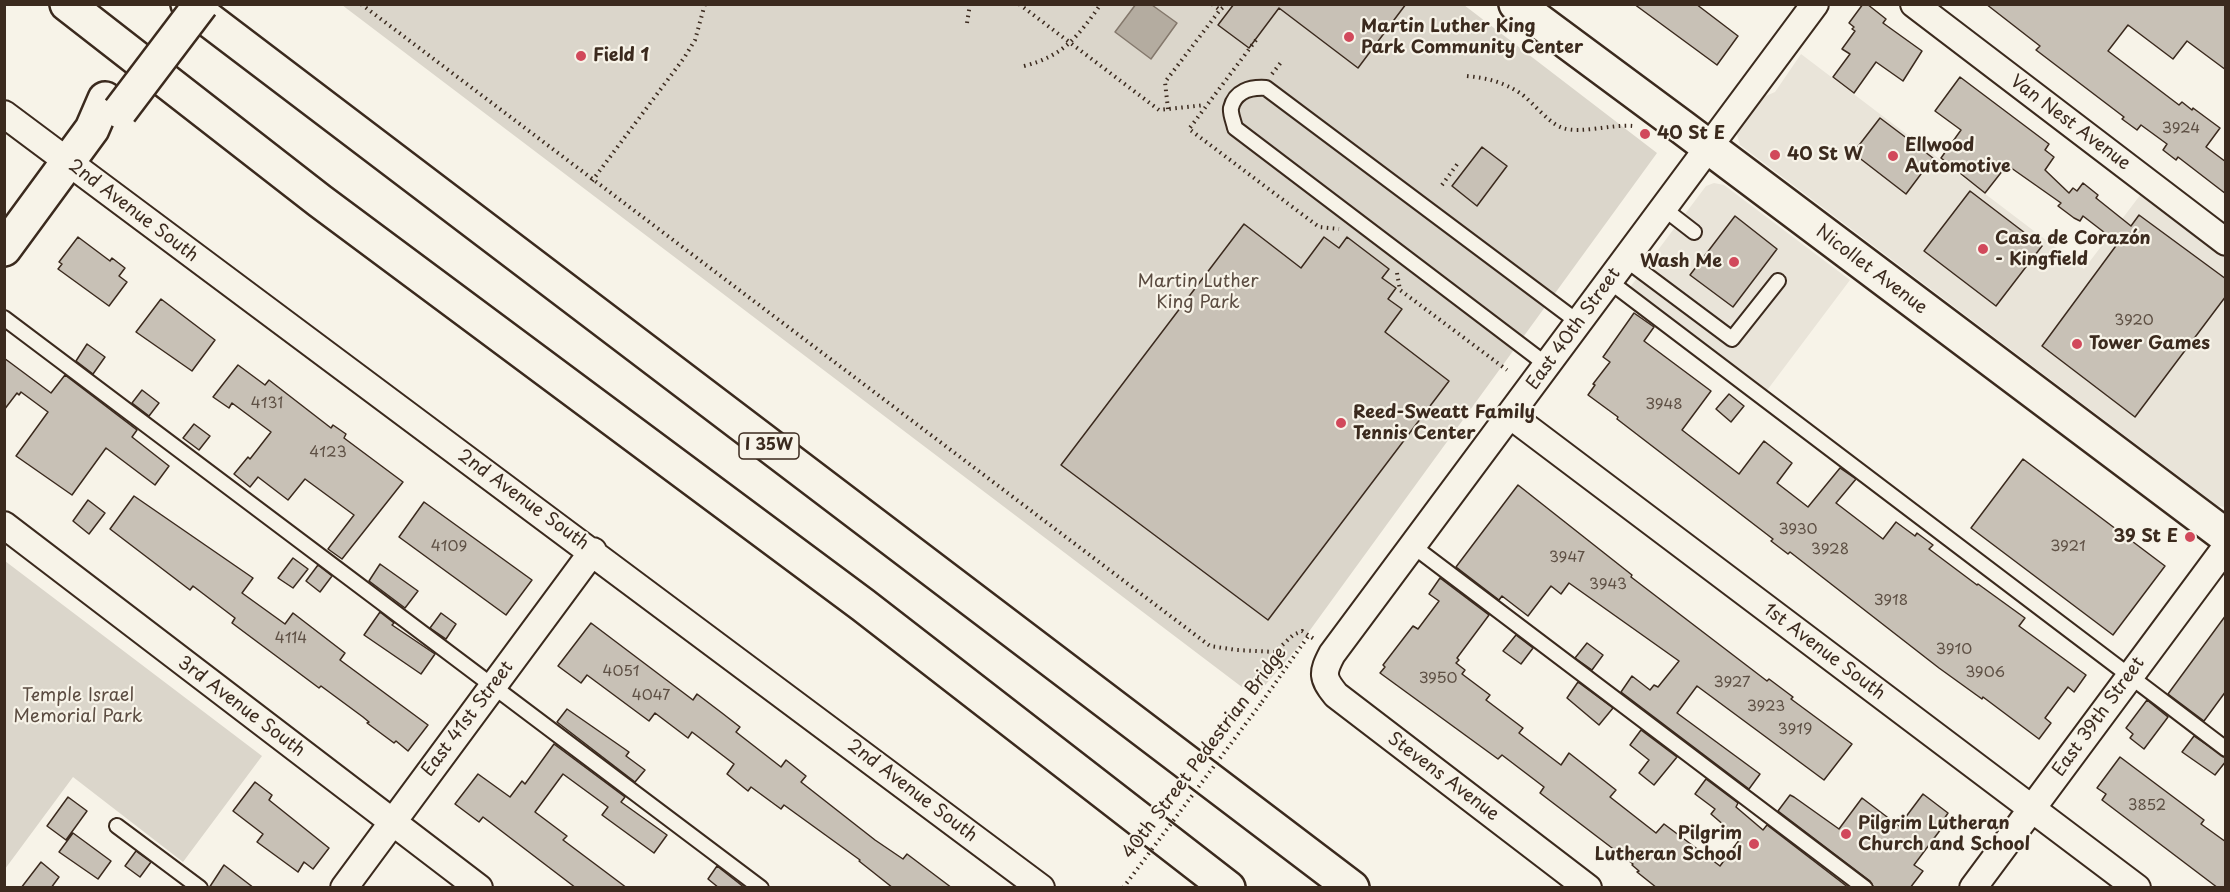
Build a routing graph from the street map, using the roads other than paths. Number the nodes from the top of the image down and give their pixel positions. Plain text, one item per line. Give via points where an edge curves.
1 (67, 4) edge
2 (176, 4) edge
3 (188, 4) edge
4 (201, 4) edge
5 (1516, 4) edge
6 (1815, 4) edge
7 (1914, 4) edge
8 (113, 105) junction
9 (4, 114) edge
10 (1707, 147) junction
11 (68, 162) junction
12 (1663, 208) junction
13 (1694, 232) dead end
14 (2226, 242) edge
15 (4, 249) edge
16 (1625, 259) junction
17 (1609, 281) junction
18 (1778, 281) dead end
19 (4, 318) edge
20 (1578, 322) junction
21 (1547, 365) junction
22 (1510, 416) junction
23 (4, 525) edge
24 (2226, 536) edge
25 (1413, 546) junction
26 (2226, 547) edge
27 (593, 551) junction
28 (1332, 654) joint
29 (2129, 676) junction
30 (493, 685) junction
31 (2226, 749) edge
32 (2032, 809) junction
33 (392, 822) junction
34 (117, 826) dead end
35 (200, 888) edge
36 (344, 888) edge
37 (479, 888) edge
38 (760, 888) edge
39 (1041, 888) edge
40 (1228, 888) edge
41 (1352, 888) edge
42 (1588, 888) edge
43 (1865, 888) edge
44 (1973, 888) edge
45 (2137, 888) edge

1 - 40 main road via 320,201 863,605
2 - 8 main road
3 - 41 main road, I 35W
4 - 8 main road, bridge
5 - 10 main road, Nicollet Avenue
6 - 10 street, East 40th Street
7 - 14 street, Van Nest Avenue
8 - 11 main road
9 - 11 street, 2nd Avenue South
10 - 12 street, East 40th Street
10 - 24 main road, Nicollet Avenue
11 - 15 main road
11 - 27 street, 2nd Avenue South
12 - 13 lane
12 - 16 street, East 40th Street
16 - 17 street, East 40th Street
16 - 18 lane via 1732,339
17 - 20 street, East 40th Street
17 - 29 lane
19 - 30 lane
20 - 21 street, East 40th Street
20 - 21 lane via 1266,88 1250,87 1236,98 1230,110 1235,128
21 - 22 street, East 40th Street
22 - 25 street, East 40th Street
22 - 32 street, 1st Avenue South
23 - 33 street, 3rd Avenue South
25 - 28 street, East 40th Street
25 - 43 lane
26 - 29 street, East 39th Street
27 - 30 street, East 41st Street
27 - 39 street, 2nd Avenue South
28 - 42 street, Stevens Avenue via 1324,669 1326,682 1335,695
29 - 31 lane
29 - 32 street, East 39th Street
30 - 33 street, East 41st Street
30 - 38 lane
32 - 44 street, East 39th Street
32 - 45 street, 1st Avenue South
33 - 36 street, East 41st Street
33 - 37 street, 3rd Avenue South
34 - 35 lane

